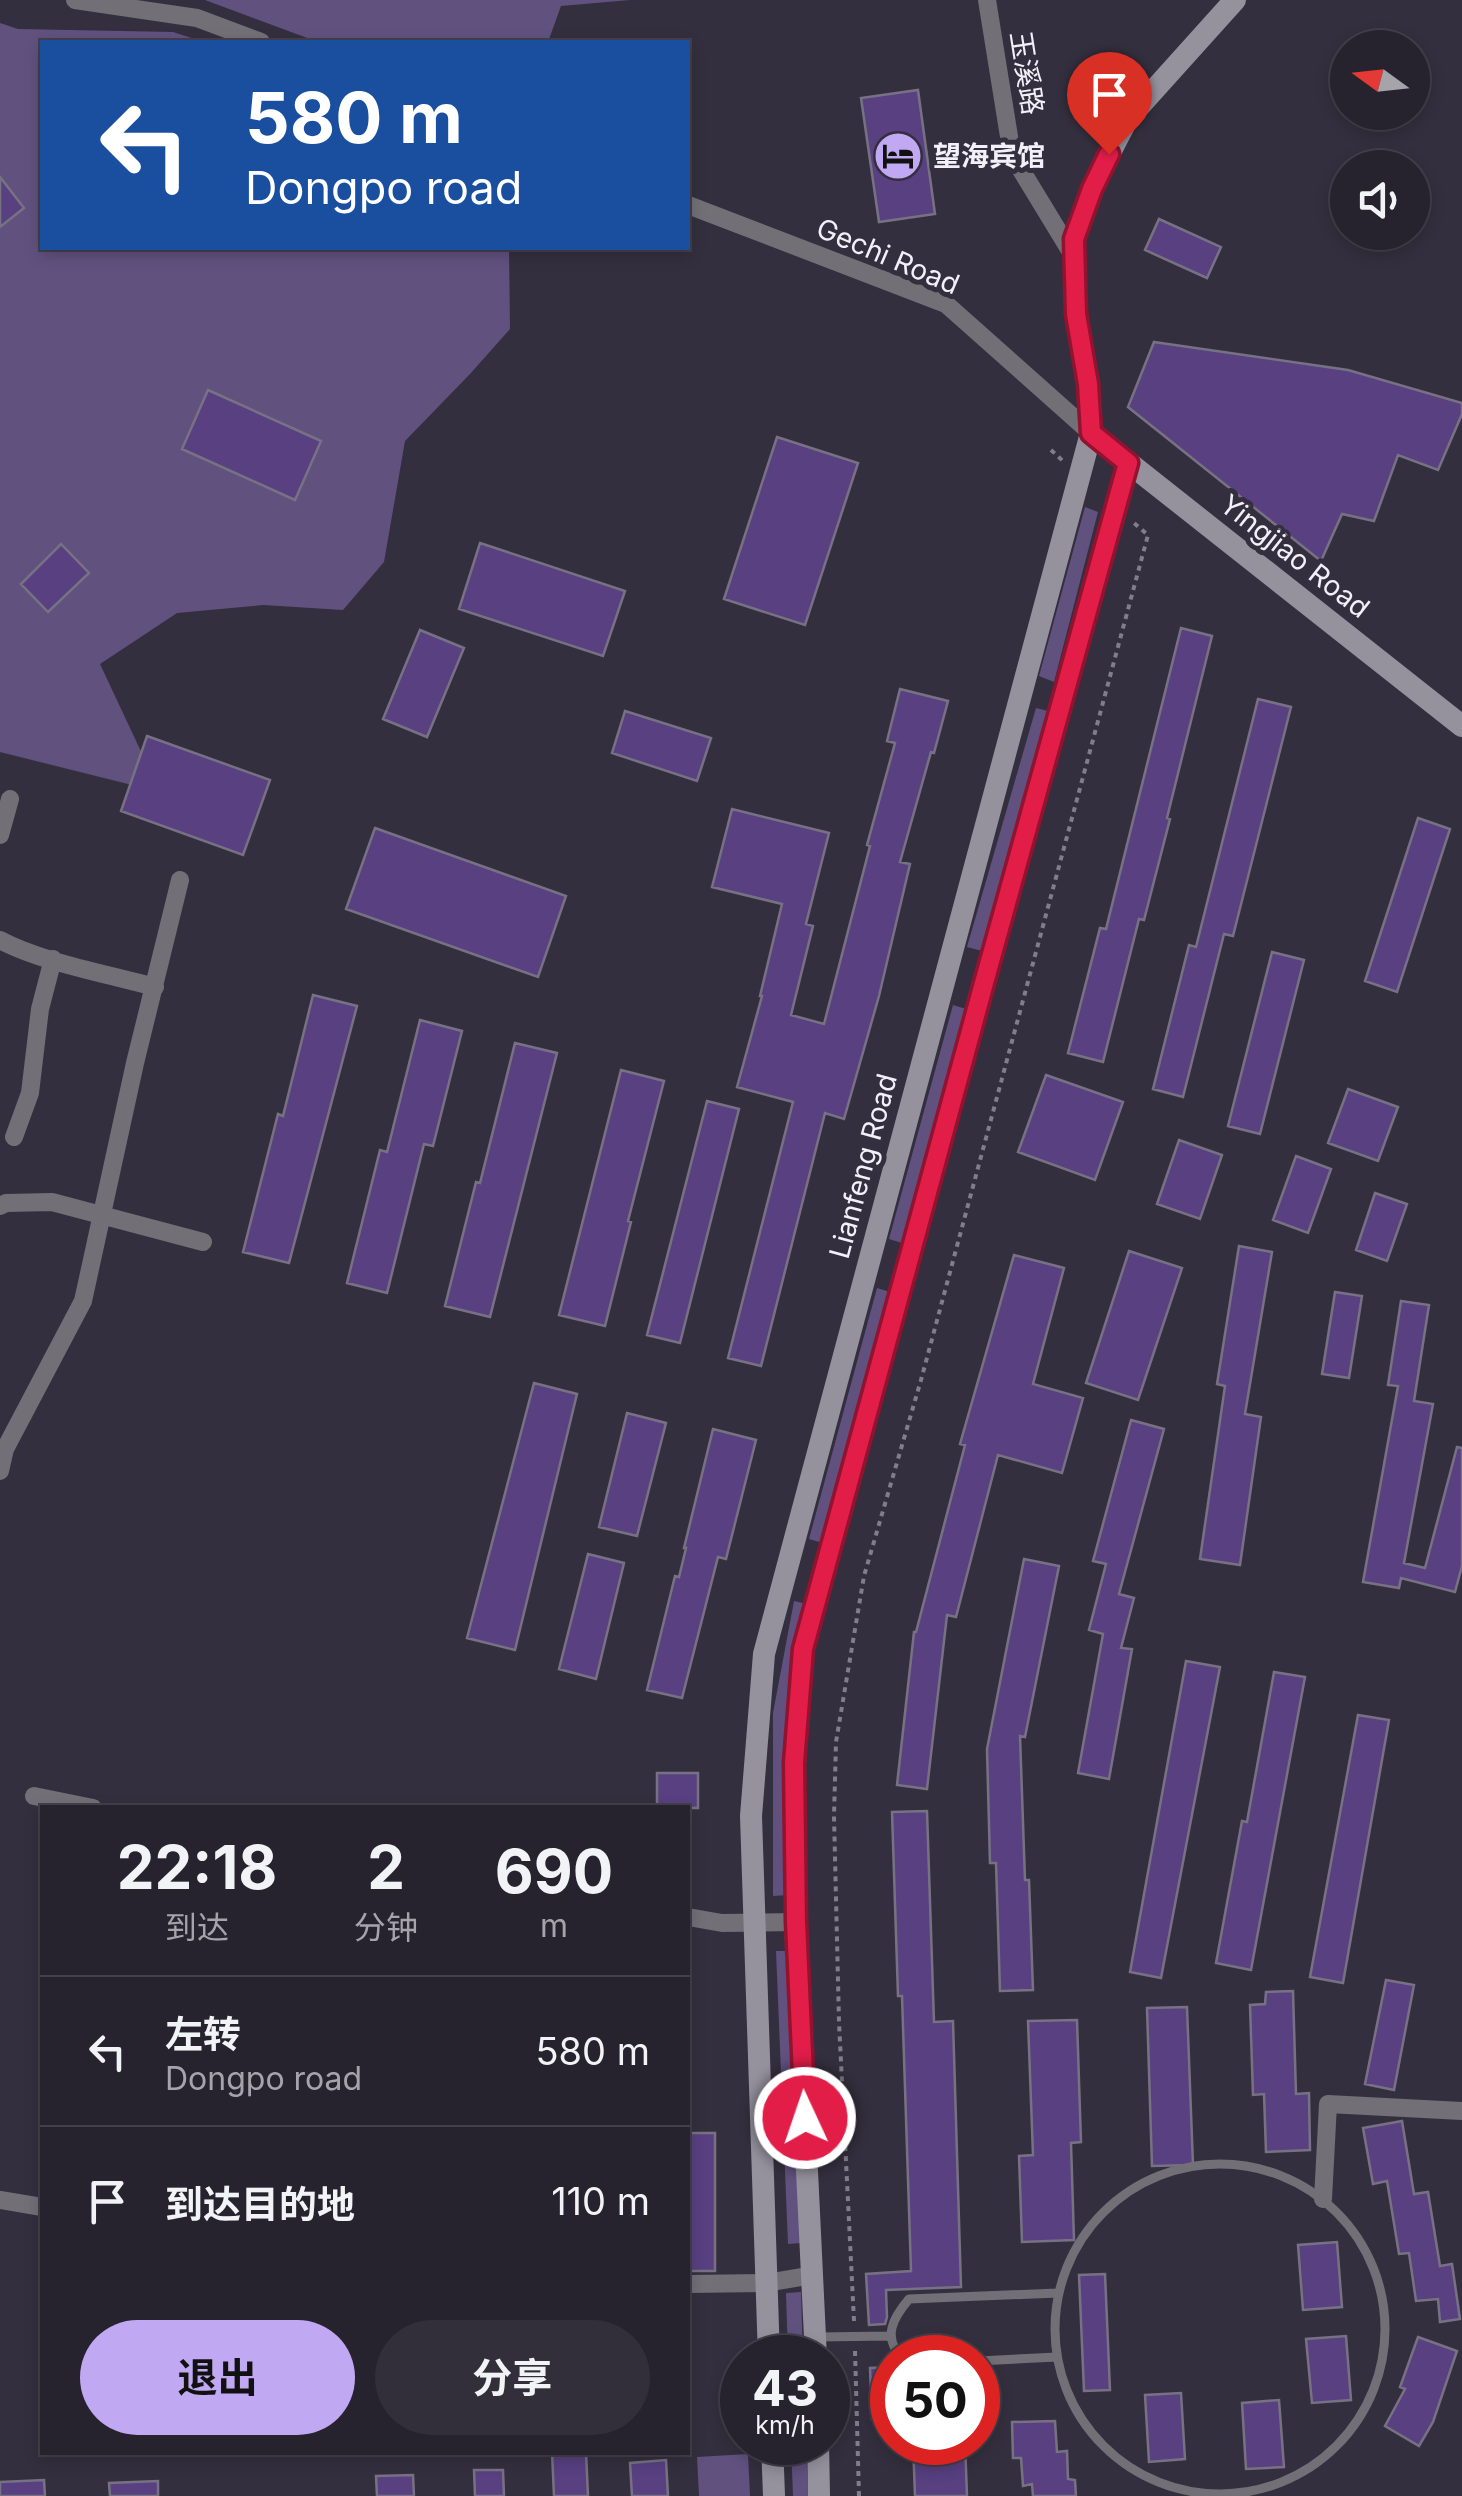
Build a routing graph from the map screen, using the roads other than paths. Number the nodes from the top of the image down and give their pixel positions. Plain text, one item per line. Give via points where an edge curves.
1 (75, 0) edge
2 (189, 0) edge
3 (987, 0) edge
4 (1235, 0) edge
5 (197, 18) junction
6 (256, 40) edge
7 (690, 207) edge
8 (1074, 257) junction
9 (1091, 433) junction
10 (1128, 463) junction
11 (1462, 726) edge
12 (10, 799) dead end
13 (0, 835) edge
14 (180, 880) dead end
15 (0, 940) edge
16 (53, 959) junction
17 (155, 986) junction
18 (14, 1137) dead end
19 (0, 1206) edge
20 (103, 1216) junction
21 (203, 1242) dead end
22 (0, 1471) edge
23 (34, 1796) dead end
24 (79, 1805) edge
25 (690, 1917) edge
26 (796, 1922) junction
27 (756, 1923) junction
28 (1462, 2111) edge
29 (1324, 2198) junction
30 (0, 2200) edge
31 (40, 2208) edge
32 (813, 2274) junction
33 (766, 2283) junction
34 (690, 2284) edge
35 (1058, 2293) junction
36 (768, 2335) edge
37 (816, 2335) edge
38 (890, 2335) edge
39 (1057, 2356) junction
40 (1000, 2360) edge
41 (773, 2465) edge
42 (819, 2465) edge
43 (1244, 2495) edge
44 (774, 2496) edge
45 (820, 2496) edge
46 (1213, 2496) edge

1 - 5 street
2 - 5 street
3 - 8 street, 玉溪路 via 1012,155
4 - 8 main road, Lianfeng Road via 1127,120 1092,189
5 - 6 street
7 - 9 street, Gechi Road via 946,304
8 - 9 main road, Lianfeng Road
9 - 10 main road, Yingjiao Road
9 - 27 main road, Lianfeng Road via 764,1654 751,1816
10 - 11 main road, Yingjiao Road
10 - 26 main road via 803,1649 794,1763
12 - 13 street
14 - 17 street
15 - 16 street
16 - 17 street
16 - 18 street via 30,1093
17 - 20 street
19 - 20 street via 52,1202
20 - 21 street
20 - 22 street via 83,1301 5,1449
23 - 24 street
25 - 27 street
26 - 27 street
26 - 32 main road
27 - 33 main road, Lianfeng Road
28 - 29 street via 1328,2104
29 - 35 lane via 1275,2172 1220,2162 1166,2172 1117,2199 1092,2227
29 - 43 lane via 1360,2240 1381,2290 1385,2345 1371,2398 1340,2444 1296,2477
30 - 31 street
32 - 33 street
32 - 37 main road
33 - 34 street
33 - 36 main road, Lianfeng Road
35 - 38 lane via 910,2299 897,2312
35 - 39 lane
39 - 40 lane
39 - 46 lane via 1075,2410 1110,2454 1158,2483
41 - 44 main road
42 - 45 main road
43 - 46 lane

